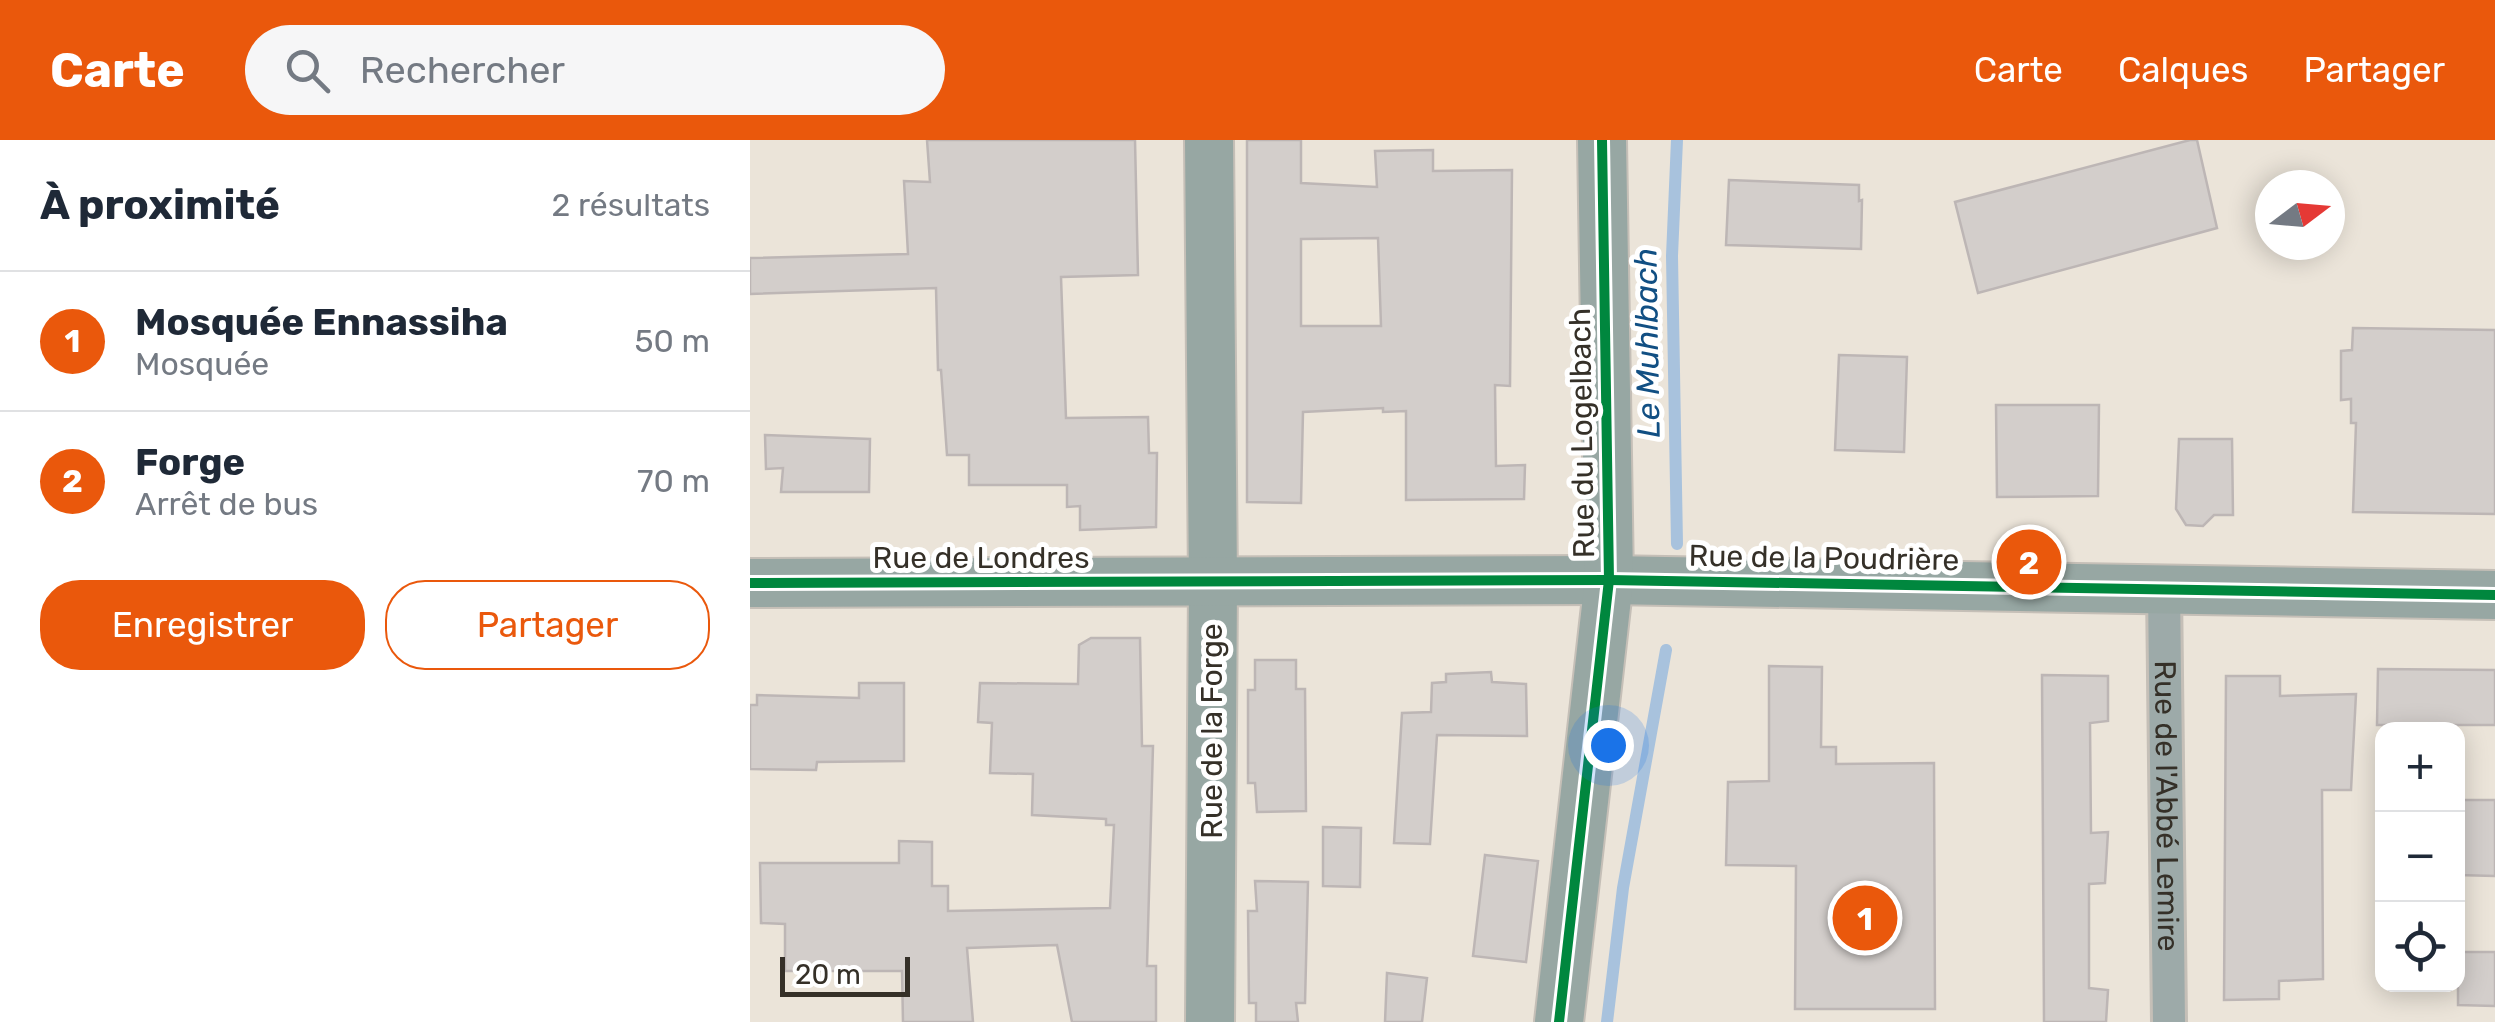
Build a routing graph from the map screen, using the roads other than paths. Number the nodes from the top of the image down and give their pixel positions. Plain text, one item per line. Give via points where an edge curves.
1 (1209, 140) edge
2 (1602, 140) edge
3 (1609, 580) junction
4 (750, 583) edge
5 (1213, 584) junction
6 (2164, 588) junction
7 (2495, 595) edge
8 (1210, 1022) edge
9 (1558, 1022) edge
10 (2169, 1022) edge

1 - 5 street, Rue de la Forge
2 - 3 street, Rue du Logelbach
3 - 5 street, Rue de la Poudrière
3 - 6 street, Rue de la Poudrière
3 - 9 street, Rue du Logelbach
4 - 5 street, Rue de Londres
5 - 8 street, Rue de la Forge
6 - 7 street, Rue de la Poudrière
6 - 10 street, Rue de l'Abbé Lemire

